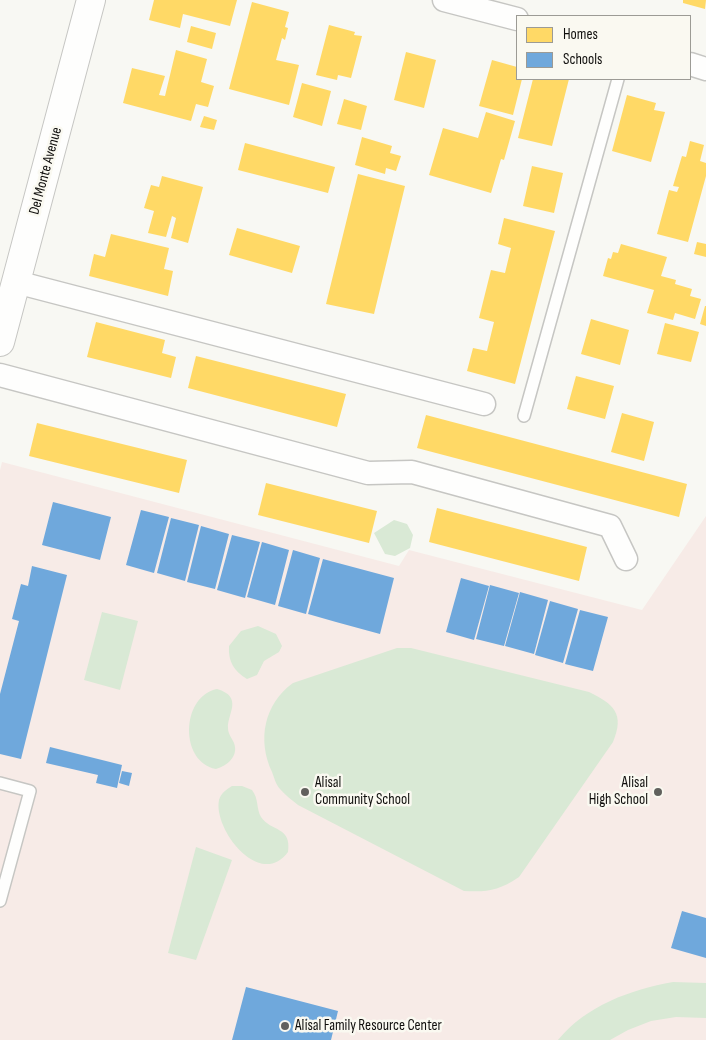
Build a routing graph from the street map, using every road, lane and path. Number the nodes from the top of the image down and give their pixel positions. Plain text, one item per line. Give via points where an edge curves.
1 (91, 0) edge
2 (444, 0) edge
3 (516, 19) edge
4 (691, 64) edge
5 (706, 69) edge
6 (618, 80) edge
7 (16, 282) junction
8 (0, 342) edge
9 (0, 375) edge
10 (484, 404) dead end
11 (524, 416) dead end
12 (626, 559) dead end
13 (0, 784) edge
14 (0, 901) edge

1 - 7 street, Del Monte Avenue
2 - 3 street
4 - 5 street
6 - 11 lane
7 - 8 street, Del Monte Avenue
7 - 10 street
9 - 12 street via 368,473 412,472 610,526
13 - 14 lane via 30,791

